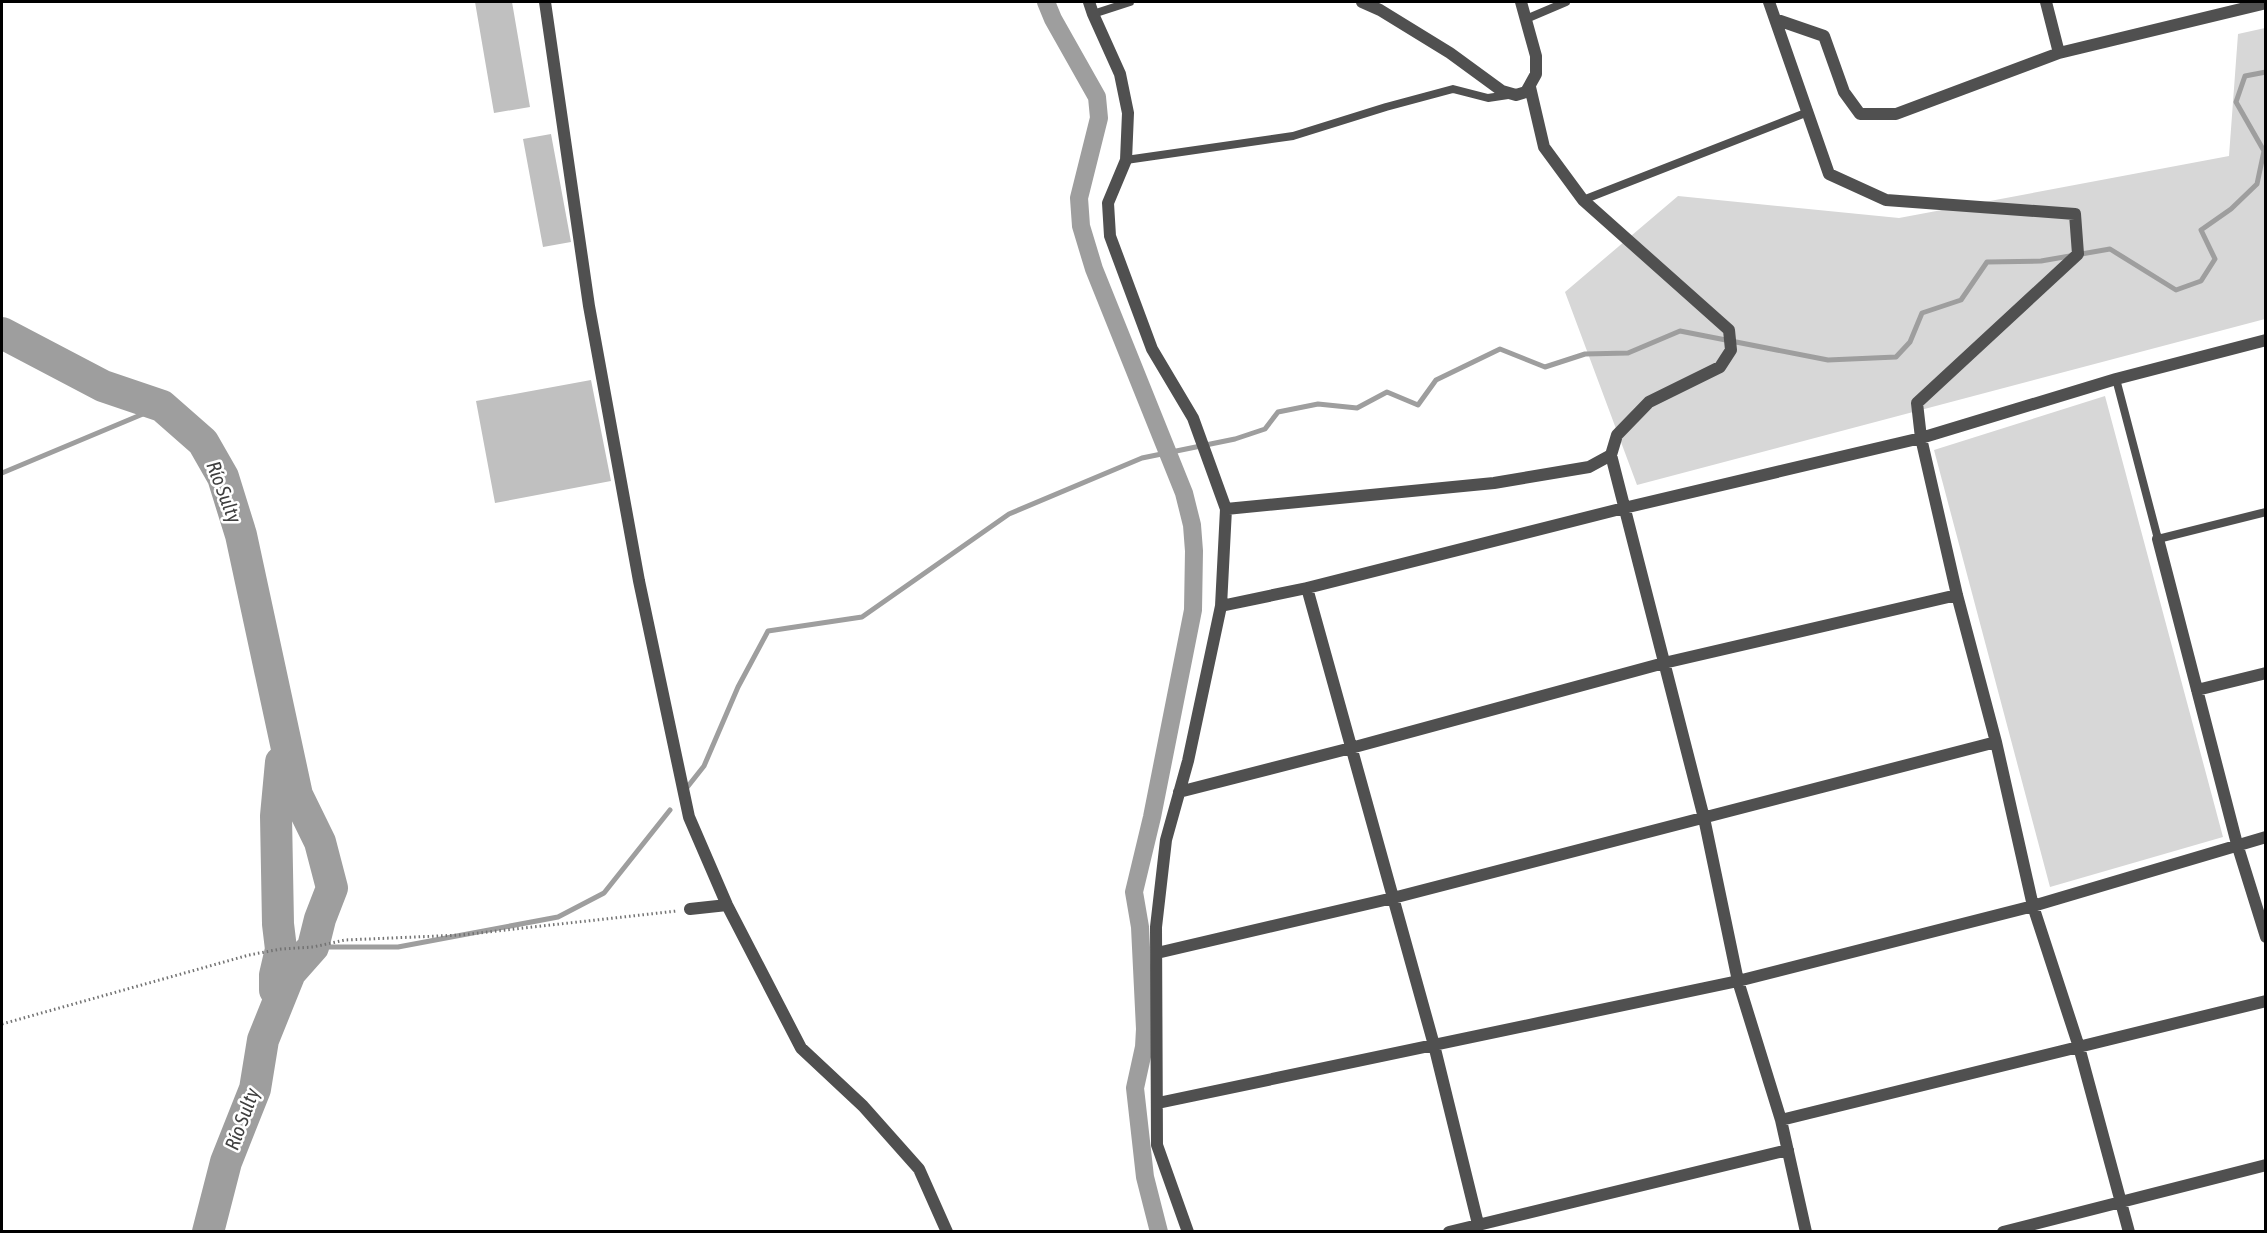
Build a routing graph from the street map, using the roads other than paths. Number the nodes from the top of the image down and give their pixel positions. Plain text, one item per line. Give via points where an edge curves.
1 (545, 2) edge
2 (1089, 2) edge
3 (1130, 2) edge
4 (1362, 2) edge
5 (1521, 2) edge
6 (1566, 2) edge
7 (1769, 2) edge
8 (2046, 2) edge
9 (2265, 3) edge
10 (1093, 14) junction
11 (1526, 19) junction
12 (1775, 19) junction
13 (2059, 53) junction
14 (1530, 87) junction
15 (1513, 94) junction
16 (1808, 112) junction
17 (1126, 160) junction
18 (1583, 200) junction
19 (2265, 340) edge
20 (2116, 379) junction
21 (1921, 438) junction
22 (1611, 455) junction
23 (1624, 508) junction
24 (1227, 509) junction
25 (2265, 512) edge
26 (2158, 539) junction
27 (1306, 588) junction
28 (1957, 595) junction
29 (1221, 606) junction
30 (1664, 663) junction
31 (2265, 673) edge
32 (2197, 690) junction
33 (1996, 742) junction
34 (1351, 748) junction
35 (1179, 792) junction
36 (1704, 818) junction
37 (2265, 837) edge
38 (2237, 844) junction
39 (1393, 898) junction
40 (727, 905) junction
41 (2033, 906) junction
42 (690, 909) road end
43 (2265, 937) edge
44 (1157, 953) junction
45 (1738, 981) junction
46 (2265, 1001) edge
47 (1434, 1045) junction
48 (2079, 1047) junction
49 (1158, 1103) junction
50 (1781, 1120) junction
51 (1788, 1150) junction
52 (2265, 1165) edge
53 (2121, 1200) junction
54 (1479, 1228) edge
55 (947, 1232) edge
56 (1188, 1232) edge
57 (1449, 1232) edge
58 (1806, 1232) edge
59 (2002, 1232) edge
60 (2129, 1232) edge

1 - 40 street via 590,306 639,581 689,817
2 - 10 street
3 - 10 lane
4 - 15 street via 1450,53 1502,91
5 - 11 street
6 - 11 lane
7 - 12 street
8 - 13 street
9 - 13 street
10 - 17 street via 1120,74 1128,113
11 - 14 street via 1536,56 1536,74
12 - 13 street via 1824,36 1844,92 1860,114 1896,114
12 - 16 street
14 - 15 street via 1526,92
14 - 18 street via 1544,147
15 - 17 lane via 1488,98 1453,89 1293,136
16 - 18 lane
16 - 21 street via 1829,174 1886,200 2075,214 2078,254 1917,403
17 - 24 street via 1108,203 1110,236 1152,349 1193,418
18 - 22 street via 1730,330 1731,350 1720,367 1649,402 1617,435
19 - 20 street
20 - 21 street
20 - 26 lane
21 - 23 street
21 - 28 street
22 - 23 street
22 - 24 street via 1590,468 1494,483
23 - 27 street
23 - 30 street
24 - 29 street
25 - 26 lane
26 - 32 street
27 - 29 street
27 - 34 street
28 - 30 street
28 - 33 street
29 - 35 street
30 - 34 street
30 - 36 street
31 - 32 street
32 - 38 street
33 - 36 street
33 - 41 street
34 - 35 street
34 - 39 street
35 - 44 street via 1166,840 1156,927
36 - 39 street
36 - 45 street
37 - 38 street
38 - 41 street
38 - 43 street
39 - 44 street
39 - 47 street
40 - 42 street
40 - 55 street via 801,1048 863,1106 920,1168
41 - 45 street
41 - 48 street
44 - 49 street
45 - 47 street
45 - 50 street
46 - 48 street
47 - 49 street
47 - 54 street
48 - 50 street
48 - 53 street
49 - 56 street via 1157,1145
50 - 51 street
51 - 54 street
51 - 58 street
52 - 53 street
53 - 59 street
53 - 60 street
54 - 57 street

